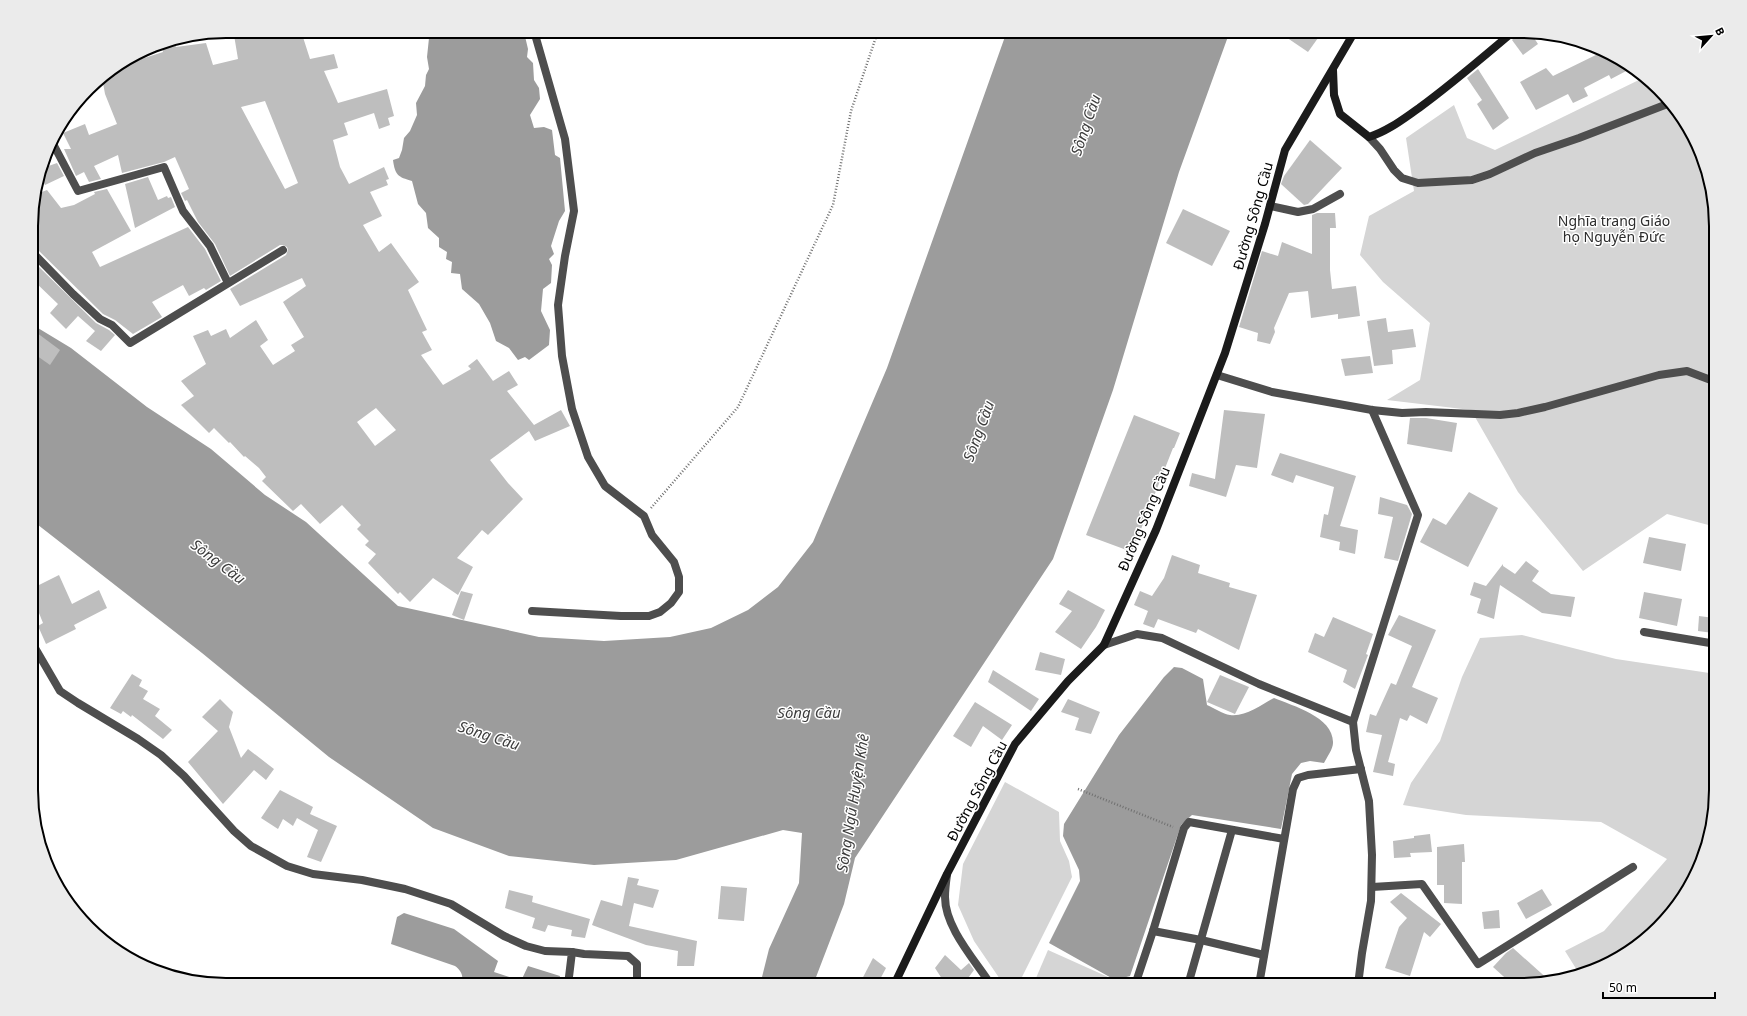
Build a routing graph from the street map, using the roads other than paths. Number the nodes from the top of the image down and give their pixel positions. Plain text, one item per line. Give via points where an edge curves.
1 (536, 38) edge
2 (1351, 38) edge
3 (1506, 38) edge
4 (1333, 69) junction
5 (1664, 105) edge
6 (1369, 137) junction
7 (55, 147) edge
8 (1340, 194) dead end
9 (1270, 206) junction
10 (283, 250) dead end
11 (38, 258) edge
12 (228, 283) junction
13 (1217, 375) junction
14 (1709, 379) edge
15 (1372, 410) junction
16 (532, 611) dead end
17 (1644, 632) dead end
18 (1709, 643) edge
19 (1104, 644) junction
20 (38, 653) edge
21 (1353, 722) junction
22 (1361, 769) junction
23 (1232, 830) junction
24 (1284, 839) junction
25 (1632, 867) dead end
26 (947, 874) junction
27 (1372, 887) junction
28 (1153, 931) junction
29 (1201, 940) junction
30 (572, 952) junction
31 (1264, 955) junction
32 (569, 978) edge
33 (637, 978) edge
34 (897, 978) edge
35 (986, 978) edge
36 (1137, 978) edge
37 (1190, 978) edge
38 (1260, 978) edge
39 (1359, 978) edge

1 - 16 street via 565,139 574,211 558,305 562,356 572,409 588,457 605,486 644,516 652,535 674,562 679,577 679,592 660,612 649,616
2 - 4 main road, Đường Sông Cầu
3 - 6 main road via 1443,91 1394,125
4 - 6 main road via 1334,95 1340,114
4 - 9 main road, Đường Sông Cầu via 1285,150
5 - 6 street via 1535,153 1472,180 1418,184 1402,178
7 - 12 street via 78,191 164,167 183,211 210,246
8 - 9 street via 1313,210 1298,212
9 - 13 main road, Đường Sông Cầu via 1226,353
10 - 12 street
11 - 12 street via 78,299 100,319 112,325 130,343
13 - 15 street via 1272,392
13 - 19 main road, Đường Sông Cầu via 1156,530
14 - 15 street via 1687,371 1658,375 1545,407 1500,415
15 - 21 street via 1418,515
17 - 18 street
19 - 21 street via 1137,634 1162,638 1259,684
19 - 26 main road, Đường Sông Cầu via 1068,681 1015,744
20 - 30 street via 60,691 161,755 251,846 287,866 313,874 405,889 451,904 504,936 526,946 545,951
21 - 22 street
22 - 24 street via 1298,778 1293,788
22 - 27 street via 1369,801
23 - 24 street
23 - 28 street via 1189,822 1183,831
23 - 29 street
24 - 31 street
25 - 27 street via 1478,964 1422,884
26 - 34 main road, Đường Sông Cầu
26 - 35 street via 945,898 949,918
27 - 39 street
28 - 29 street
28 - 36 street
29 - 31 street
29 - 37 street
30 - 32 street
30 - 33 street via 628,956 636,964
31 - 38 street

